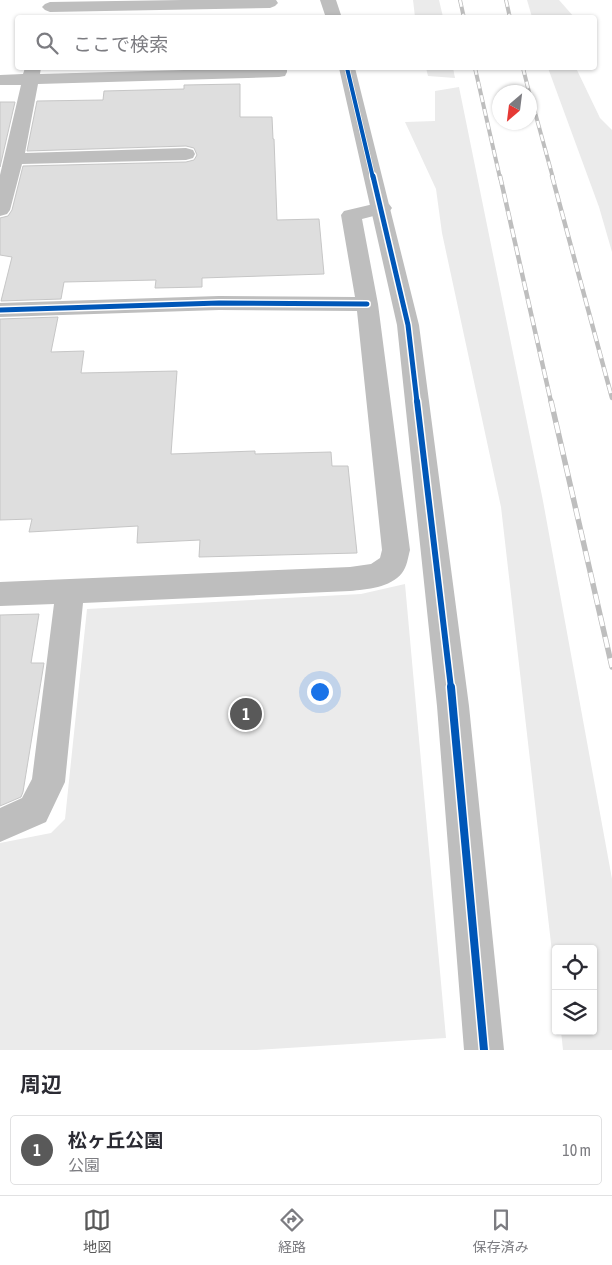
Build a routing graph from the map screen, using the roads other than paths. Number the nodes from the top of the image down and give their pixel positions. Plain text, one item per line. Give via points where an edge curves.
1 (328, 0) edge
2 (270, 7) edge
3 (49, 8) edge
4 (333, 15) edge
5 (279, 70) edge
6 (348, 70) edge
7 (31, 73) edge
8 (0, 80) edge
9 (186, 154) dead end
10 (14, 159) junction
11 (382, 208) junction
12 (0, 210) edge
13 (367, 304) junction
14 (0, 310) edge
15 (70, 592) junction
16 (0, 594) edge
17 (0, 825) edge
18 (484, 1050) edge

1 - 4 street
2 - 3 street
5 - 7 street
6 - 11 street
7 - 8 street
7 - 10 street
9 - 10 street
10 - 12 street
11 - 13 street via 352,215
11 - 18 street via 409,335 453,706
13 - 14 street via 219,303
13 - 15 street via 396,550 392,565 377,574 350,579
15 - 16 street
15 - 17 street via 48,782 34,810

